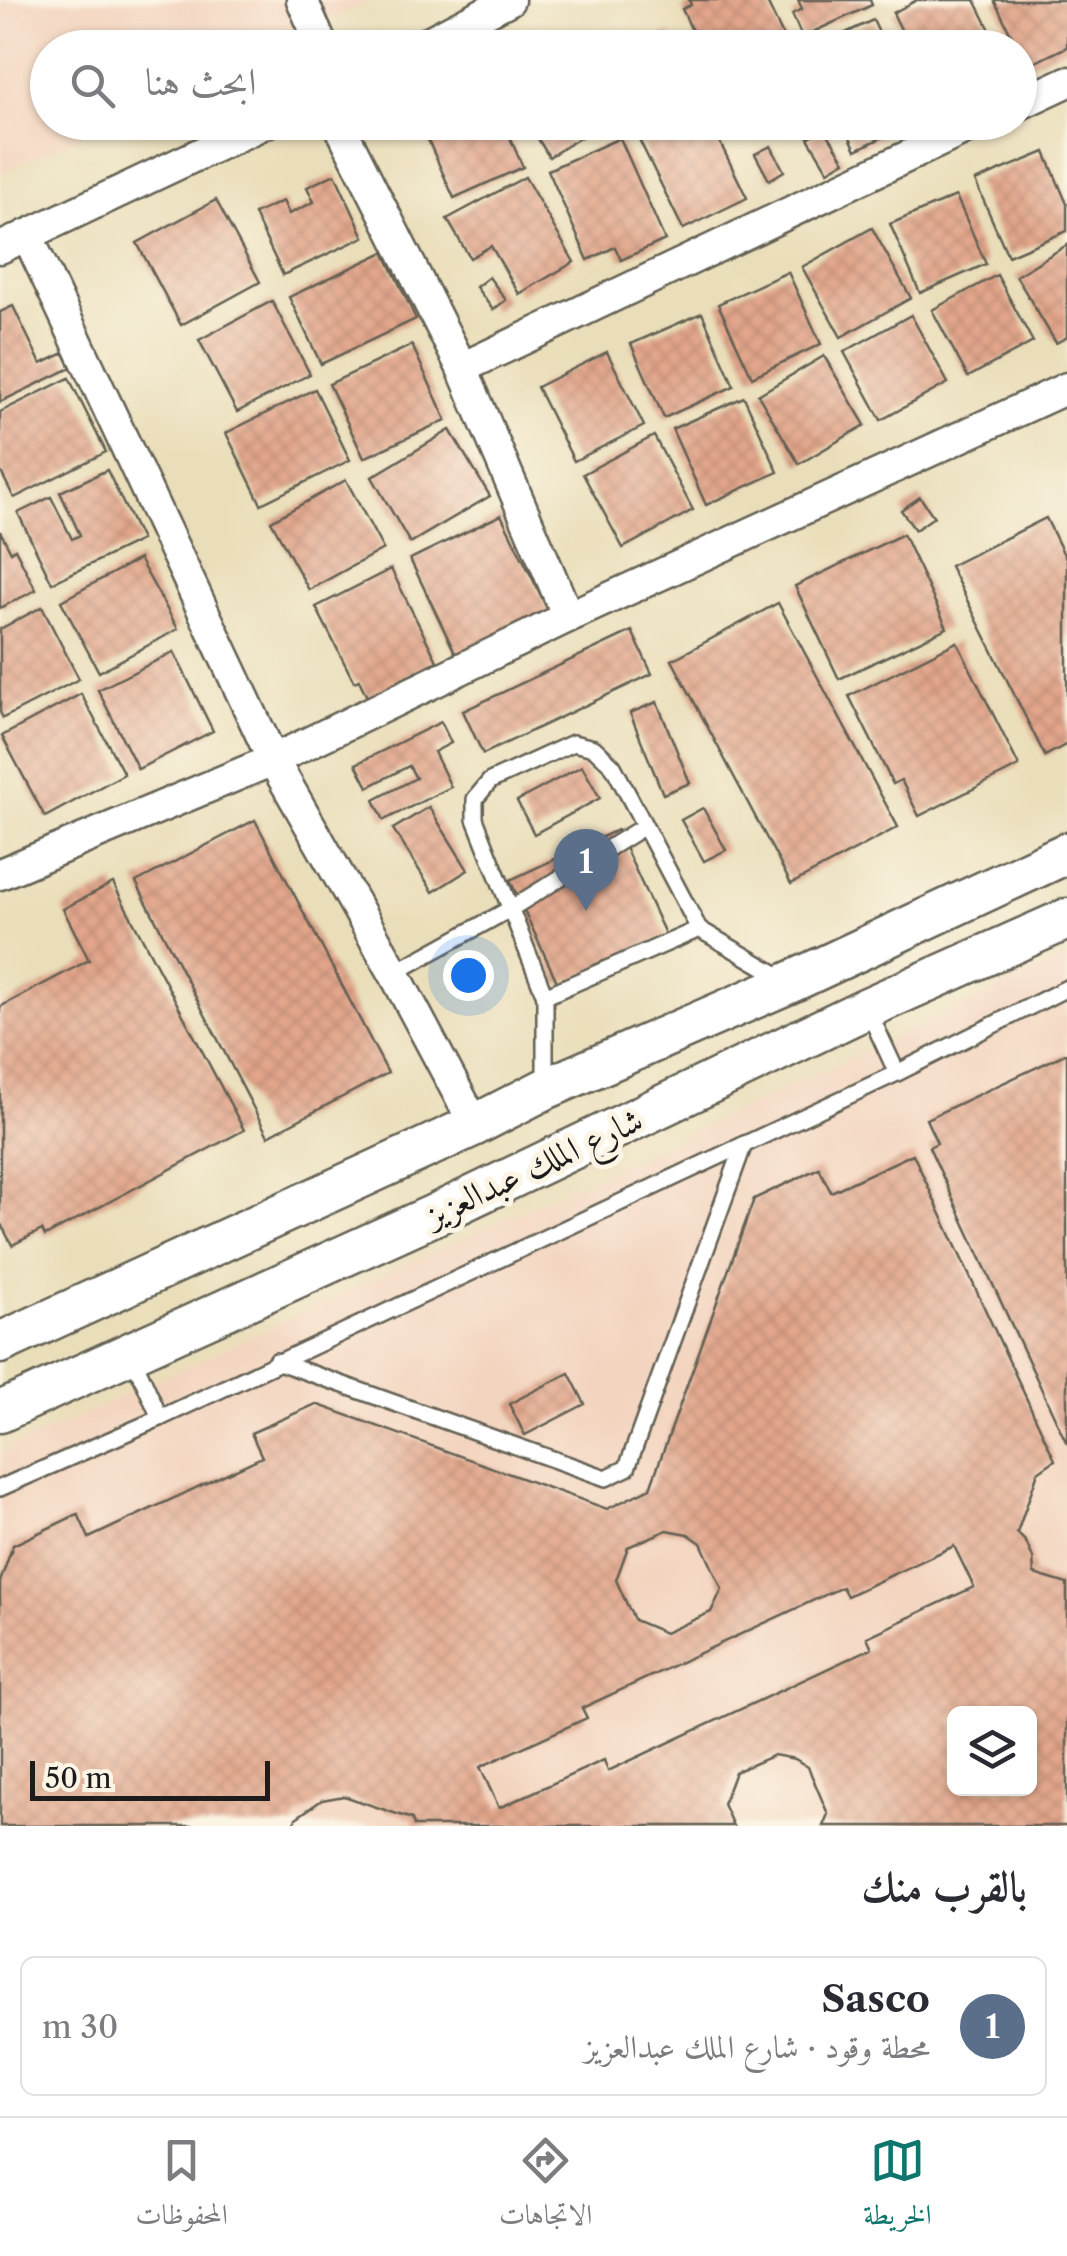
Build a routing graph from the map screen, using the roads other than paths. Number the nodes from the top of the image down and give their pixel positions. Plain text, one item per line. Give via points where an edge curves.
1 (302, 0) edge
2 (509, 0) edge
3 (315, 30) edge
4 (452, 30) edge
5 (1067, 82) edge
6 (1037, 96) edge
7 (229, 140) edge
8 (347, 140) edge
9 (942, 140) edge
10 (14, 241) edge
11 (462, 368) junction
12 (1067, 388) edge
13 (568, 617) junction
14 (272, 760) junction
15 (643, 827) junction
16 (1067, 853) edge
17 (0, 874) edge
18 (510, 909) junction
19 (1067, 919) edge
20 (700, 929) junction
21 (394, 974) junction
22 (791, 982) junction
23 (1067, 988) edge
24 (545, 996) junction
25 (867, 1008) junction
26 (897, 1073) junction
27 (545, 1089) junction
28 (475, 1125) junction
29 (744, 1144) junction
30 (0, 1343) edge
31 (131, 1352) junction
32 (276, 1361) junction
33 (0, 1412) edge
34 (160, 1418) junction
35 (3, 1486) edge
36 (0, 1502) edge

1 - 3 street
2 - 4 street
5 - 6 street
7 - 10 street
8 - 11 street
9 - 11 street
10 - 14 street
11 - 13 street
12 - 13 street
13 - 14 street
14 - 17 street
14 - 21 street
15 - 18 lane
15 - 18 lane via 613,766 594,748 573,743 490,781 474,799 476,819
15 - 20 lane
16 - 22 street, شارع الملك عبدالعزيز
18 - 21 lane
18 - 24 lane
19 - 25 street, شارع الملك عبدالعزيز
20 - 22 lane
20 - 24 lane
21 - 28 street
22 - 27 street, شارع الملك عبدالعزيز
23 - 26 lane
24 - 27 lane
25 - 26 lane
25 - 31 street, شارع الملك عبدالعزيز
26 - 29 lane
27 - 28 street, شارع الملك عبدالعزيز
28 - 30 street, شارع الملك عبدالعزيز
29 - 32 lane
29 - 32 lane via 627,1468 617,1473 606,1478
31 - 33 street, شارع الملك عبدالعزيز
31 - 34 lane
32 - 34 lane
34 - 35 lane
35 - 36 lane

